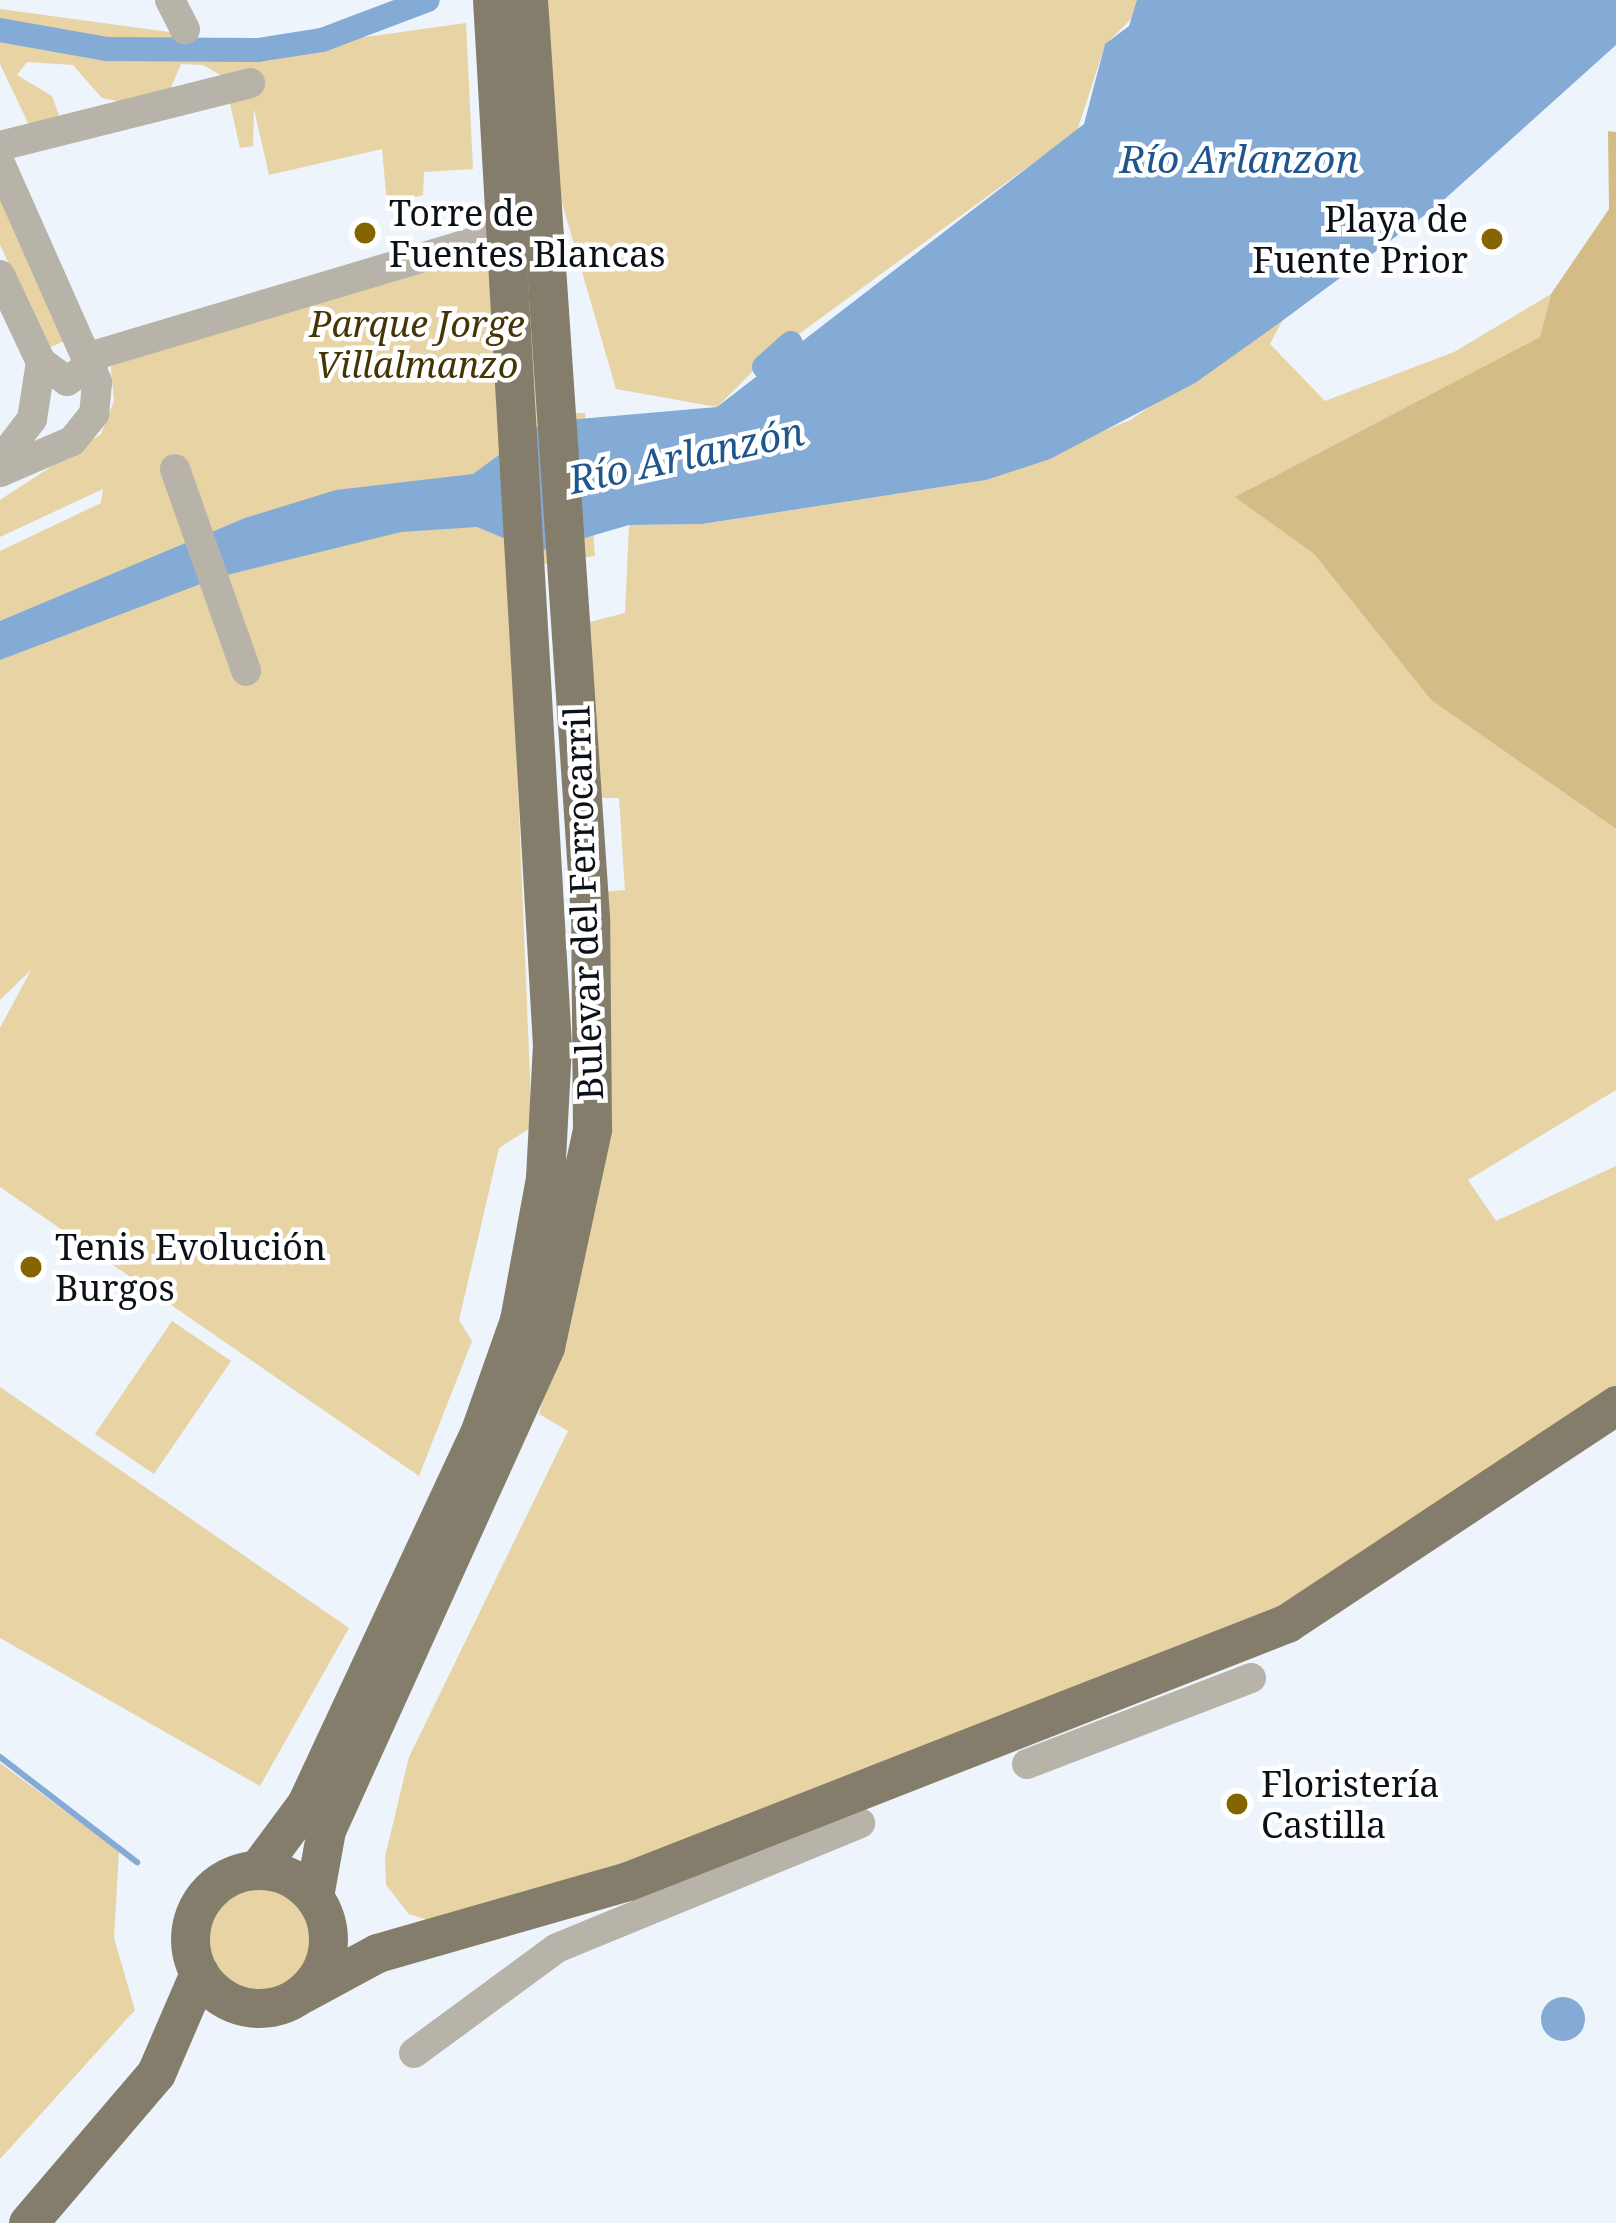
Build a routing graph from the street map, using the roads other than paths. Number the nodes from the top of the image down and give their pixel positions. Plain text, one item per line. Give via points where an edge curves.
1 (170, 0) edge
2 (492, 0) edge
3 (528, 0) edge
4 (185, 28) dead end
5 (250, 83) dead end
6 (0, 146) edge
7 (0, 163) edge
8 (502, 234) junction
9 (0, 275) edge
10 (93, 360) junction
11 (41, 362) junction
12 (0, 461) edge
13 (0, 472) edge
14 (176, 472) dead end
15 (242, 658) dead end
16 (1616, 1406) edge
17 (1167, 1669) junction
18 (1027, 1764) dead end
19 (860, 1823) dead end
20 (257, 1870) junction
21 (318, 1901) junction
22 (402, 1945) junction
23 (199, 1973) junction
24 (303, 1993) junction
25 (250, 2009) junction
26 (414, 2053) dead end
27 (156, 2073) junction
28 (28, 2223) edge

1 - 4 street
2 - 8 main road, Bulevar del Ferrocarril
3 - 21 main road, Bulevar del Ferrocarril via 595,1021 579,1221 512,1438 326,1830
5 - 6 street
7 - 10 street
8 - 10 street
8 - 20 main road, Bulevar del Ferrocarril via 553,1100 528,1277 481,1428 306,1804
9 - 11 street
10 - 11 street via 68,381
10 - 13 street via 86,428
11 - 12 street via 32,419
14 - 15 street
16 - 17 main road via 1325,1604
17 - 18 street via 1251,1678
17 - 22 main road via 628,1881
19 - 26 street via 557,1948
20 - 21 main road
20 - 23 main road via 222,1880 196,1909
21 - 22 main road
21 - 24 main road via 327,1956
22 - 24 main road
23 - 25 main road
23 - 27 main road
24 - 25 main road
25 - 27 main road
27 - 28 main road

